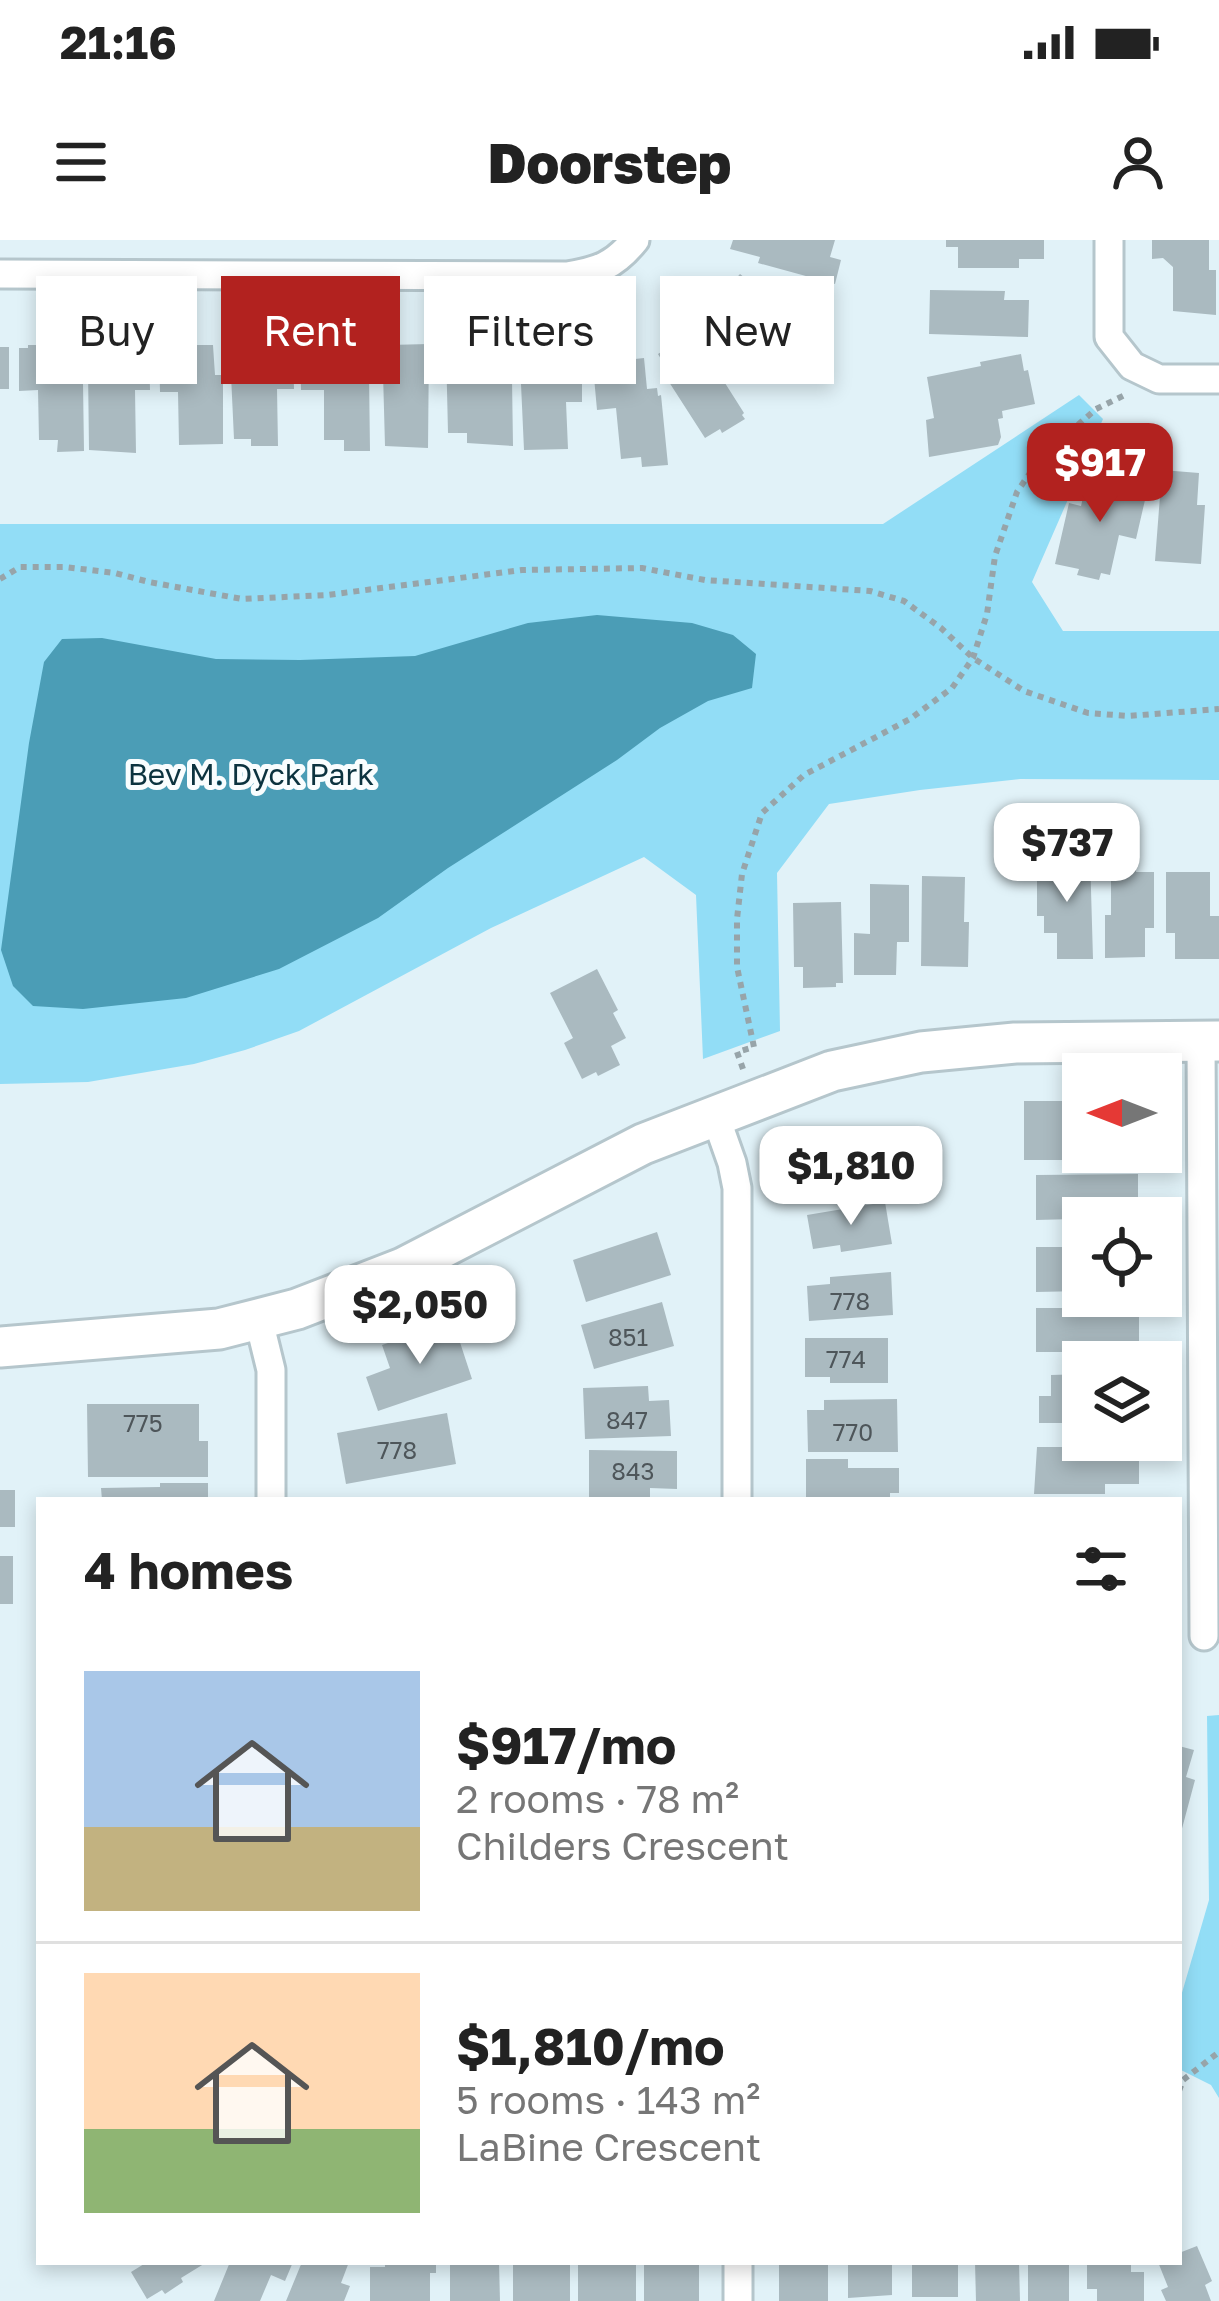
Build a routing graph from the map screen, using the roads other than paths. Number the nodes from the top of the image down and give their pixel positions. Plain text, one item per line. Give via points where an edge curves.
1 (634, 240) edge
2 (1109, 240) edge
3 (0, 274) edge
4 (1219, 380) edge
5 (1210, 1041) edge
6 (715, 1115) junction
7 (259, 1321) junction
8 (0, 1347) edge
9 (271, 1497) edge
10 (737, 1497) edge
11 (1204, 1636) dead end
12 (738, 2265) edge
13 (738, 2301) edge

1 - 3 street via 600,270 567,276
2 - 4 street via 1109,338 1132,367 1159,379
5 - 6 main road via 921,1052 832,1071
5 - 11 street
6 - 7 main road via 404,1268
6 - 10 street via 737,1188
7 - 8 main road
7 - 9 street via 271,1370
12 - 13 street

